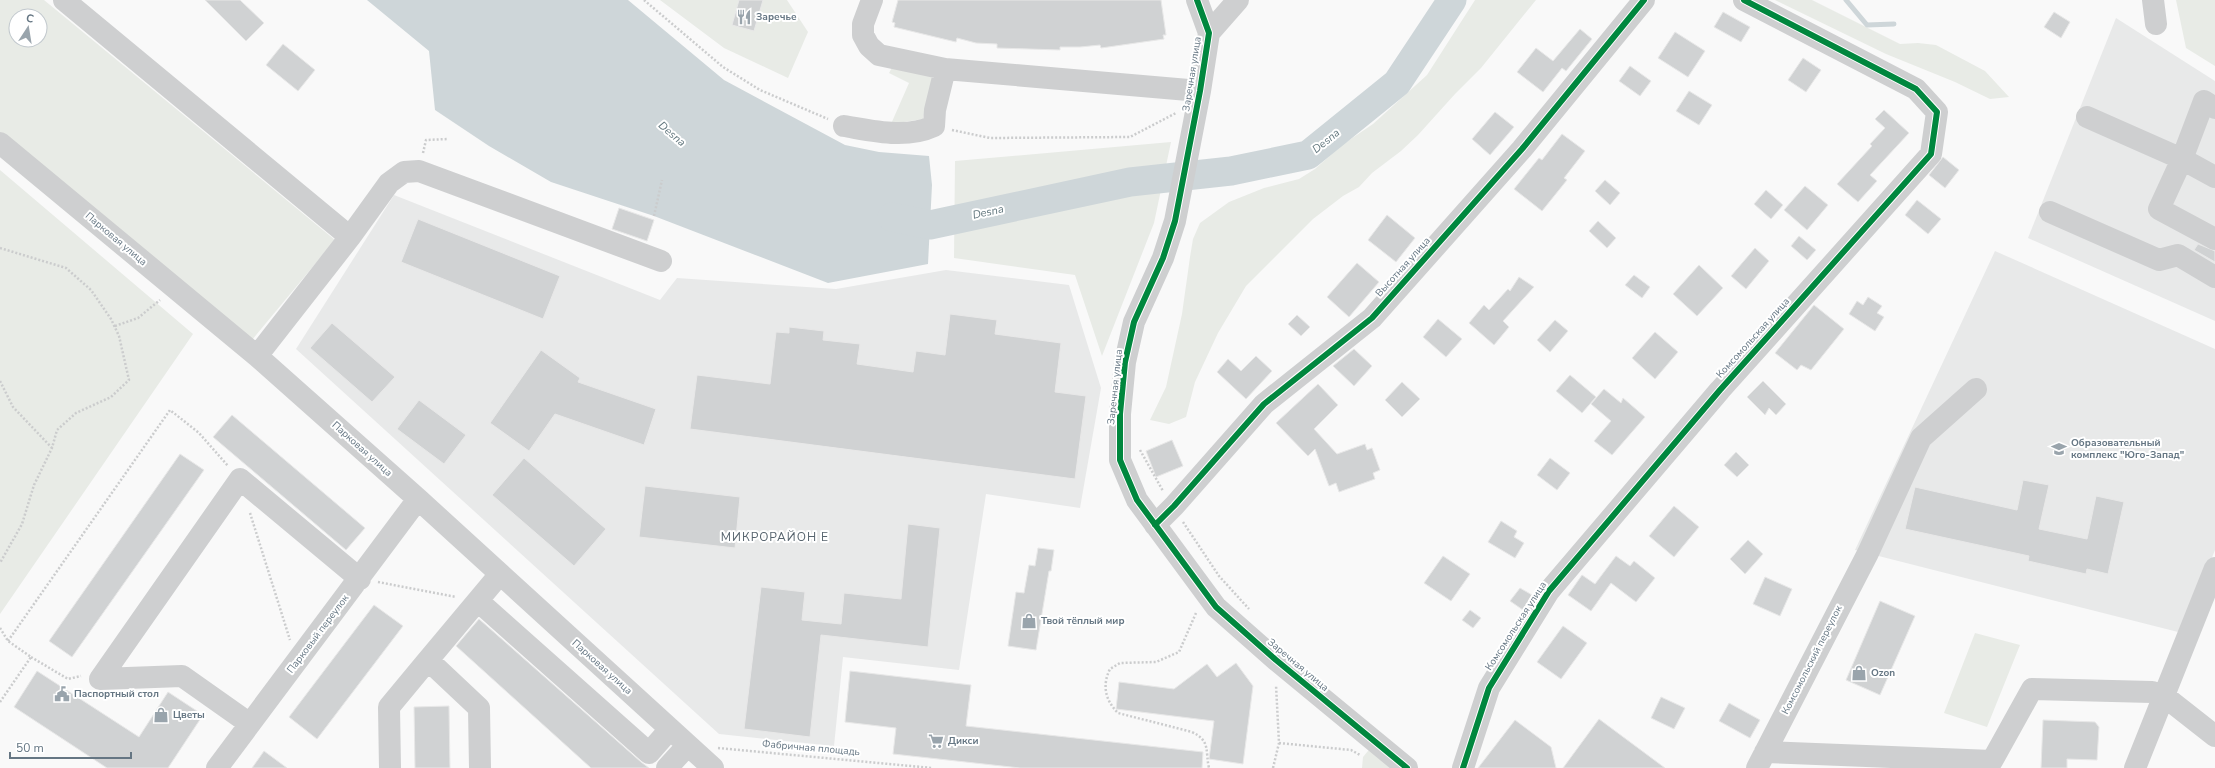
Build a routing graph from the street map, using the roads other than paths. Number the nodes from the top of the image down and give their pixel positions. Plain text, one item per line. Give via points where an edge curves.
1 (64, 0) edge
2 (872, 0) edge
3 (1197, 0) edge
4 (1238, 0) edge
5 (1644, 0) edge
6 (1744, 0) edge
7 (2153, 0) edge
8 (2156, 24) dead end
9 (1208, 33) junction
10 (946, 69) junction
11 (1200, 91) junction
12 (2215, 108) edge
13 (2087, 117) dead end
14 (844, 126) road end
15 (0, 143) edge
16 (2182, 159) junction
17 (2215, 177) edge
18 (2050, 212) dead end
19 (350, 237) junction
20 (2215, 239) edge
21 (661, 261) dead end
22 (2215, 277) edge
23 (257, 356) junction
24 (1976, 389) dead end
25 (418, 499) junction
26 (1155, 525) junction
27 (2215, 568) edge
28 (500, 574) junction
29 (360, 579) junction
30 (478, 601) junction
31 (428, 660) junction
32 (2164, 696) junction
33 (250, 724) junction
34 (670, 728) junction
35 (2215, 736) edge
36 (688, 745) junction
37 (1761, 760) edge
38 (217, 768) edge
39 (390, 768) edge
40 (480, 768) edge
41 (667, 768) edge
42 (713, 768) edge
43 (1407, 768) edge
44 (1463, 768) edge
45 (2135, 768) edge

1 - 19 street
2 - 10 street via 863,24 863,36 869,46 879,55
3 - 9 street, Заречная улица
4 - 9 street
5 - 26 street, Высотная улица via 1522,149 1372,318 1264,404
6 - 44 street, Комсомольская улица via 1916,89 1937,112 1931,154 1720,390 1549,591 1489,688
7 - 8 street
9 - 11 street, Заречная улица
10 - 11 street
10 - 14 street via 935,110 934,126 920,132 886,133
11 - 26 street, Заречная улица via 1175,221 1163,258 1134,322 1125,362 1120,414 1120,460 1137,500
12 - 16 street via 2204,101
13 - 16 street
15 - 23 street, Парковая улица
16 - 17 street
16 - 20 street via 2159,208
18 - 22 street via 2159,260 2178,254
19 - 21 street via 389,183 404,172 419,171
19 - 23 street
23 - 25 street, Парковая улица
24 - 37 street, Комсомольский переулок via 1921,438 1868,553
25 - 28 street, Парковая улица
25 - 29 street, Парковый переулок
26 - 43 street, Заречная улица via 1216,606 1276,660
27 - 32 street
28 - 30 street
28 - 34 street, Парковая улица
29 - 33 street, Парковый переулок
29 - 33 street via 240,479 100,679 182,676
30 - 31 street
30 - 34 street via 649,752
31 - 39 street via 389,707
31 - 40 street via 479,708
32 - 35 street
32 - 37 street via 2152,692 2032,689 1992,761
32 - 45 street
33 - 38 street, Парковый переулок
34 - 36 street, Парковая улица
36 - 41 street
36 - 42 street, Парковая улица

